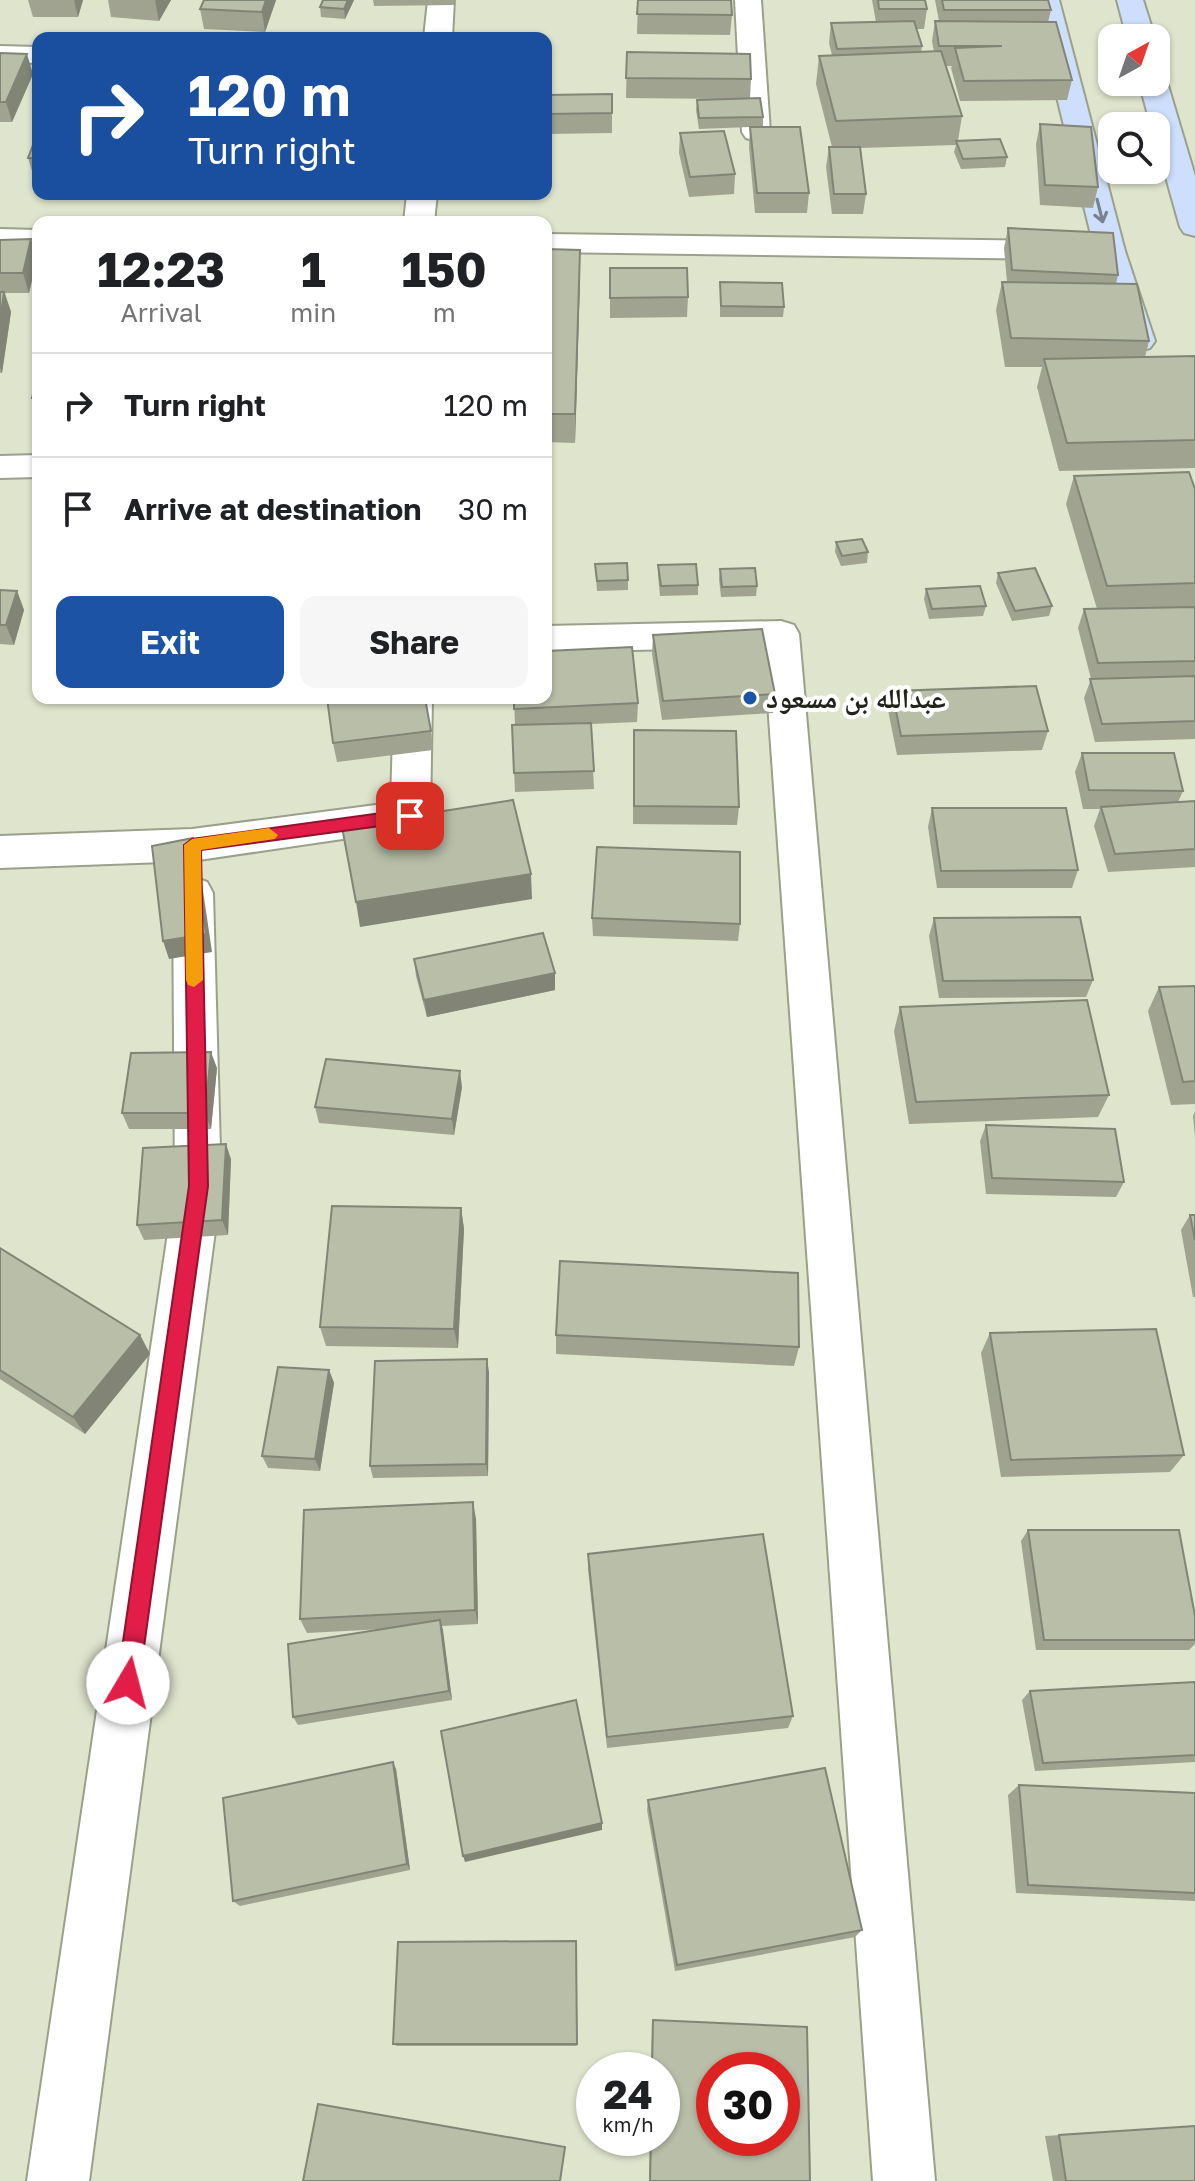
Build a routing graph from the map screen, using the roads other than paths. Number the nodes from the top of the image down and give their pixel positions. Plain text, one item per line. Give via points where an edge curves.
1 (441, 0) edge
2 (748, 0) edge
3 (1046, 0) edge
4 (1130, 0) edge
5 (1137, 24) edge
6 (438, 32) edge
7 (0, 54) edge
8 (32, 55) edge
9 (1157, 96) edge
10 (756, 132) edge
11 (1195, 227) edge
12 (0, 238) edge
13 (32, 239) edge
14 (552, 243) edge
15 (1110, 251) junction
16 (1148, 369) edge
17 (32, 466) edge
18 (0, 467) edge
19 (552, 639) edge
20 (413, 704) edge
21 (192, 845) junction
22 (0, 852) edge
23 (58, 2181) edge
24 (904, 2181) edge

1 - 6 street
2 - 10 street
3 -> 15 street
4 - 5 street
7 - 8 street
9 - 11 street
12 - 13 street
14 - 15 street
15 - 16 street
17 - 18 street
19 - 24 street via 781,634
20 - 21 street via 410,816
21 - 22 street
21 - 23 street via 198,1186

